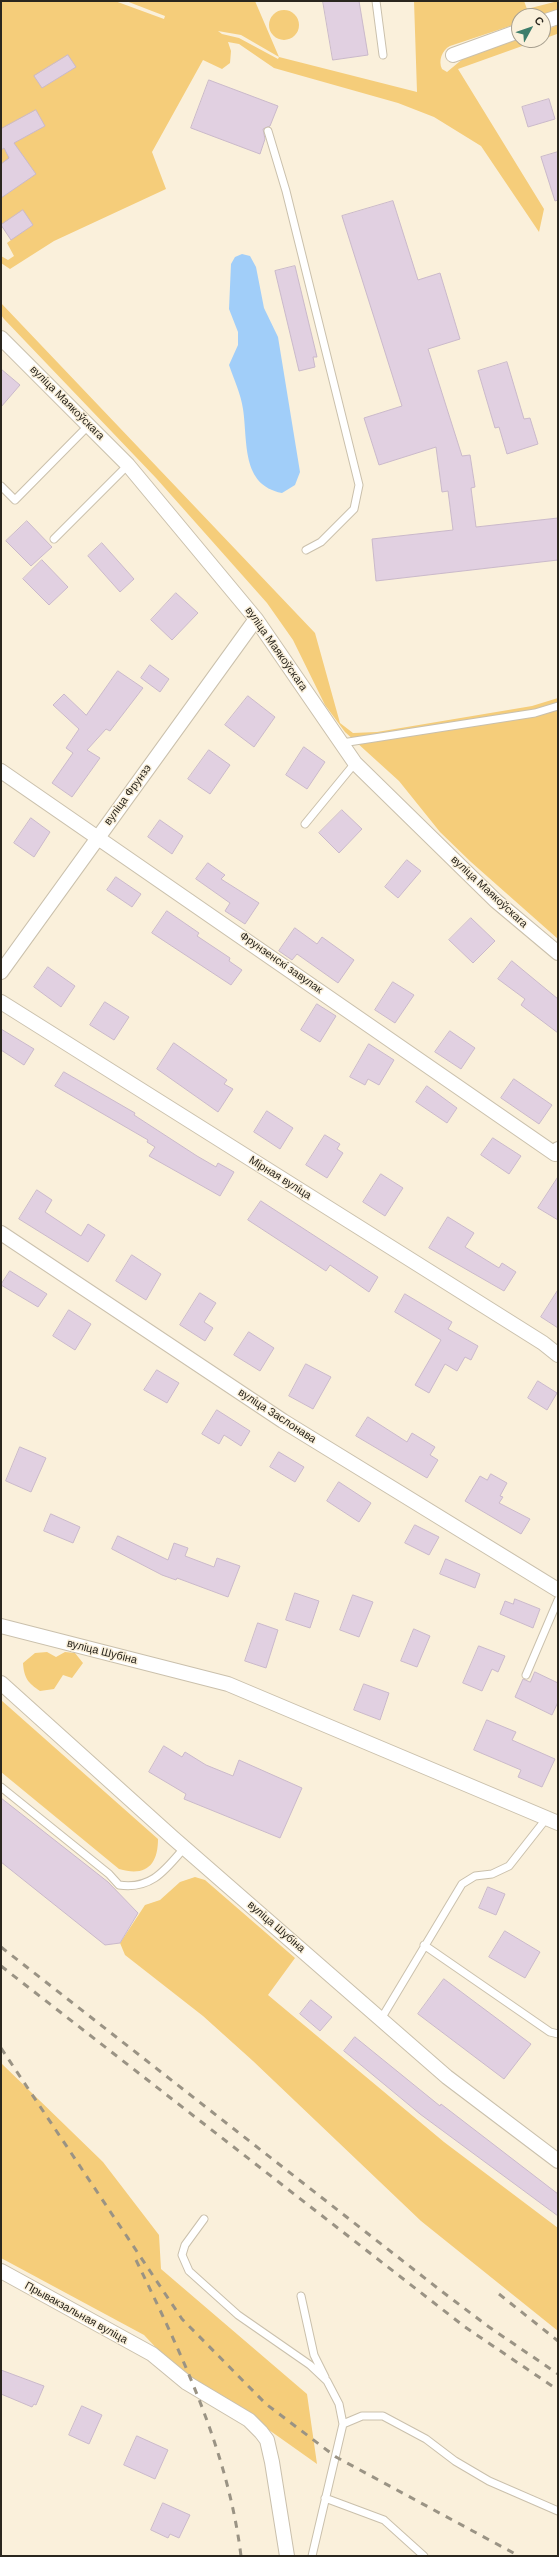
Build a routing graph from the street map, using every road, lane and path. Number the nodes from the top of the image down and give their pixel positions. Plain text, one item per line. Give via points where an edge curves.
1 (376, 1) edge
2 (511, 34) edge
3 (383, 55) dead end
4 (452, 55) dead end
5 (268, 131) dead end
6 (1, 338) edge
7 (89, 425) junction
8 (128, 465) junction
9 (1, 486) edge
10 (54, 539) dead end
11 (306, 550) dead end
12 (256, 619) junction
13 (558, 706) edge
14 (342, 743) junction
15 (355, 763) junction
16 (1, 771) edge
17 (305, 824) dead end
18 (98, 836) junction
19 (558, 953) edge
20 (1, 972) edge
21 (1, 1002) edge
22 (558, 1149) edge
23 (1, 1233) edge
24 (558, 1355) edge
25 (558, 1590) edge
26 (558, 1600) edge
27 (1, 1626) edge
28 (526, 1675) dead end
29 (1, 1683) edge
30 (1, 1787) edge
31 (552, 1821) edge
32 (185, 1847) junction
33 (424, 1944) junction
34 (381, 2019) junction
35 (558, 2034) edge
36 (558, 2161) edge
37 (204, 2219) dead end
38 (1, 2271) edge
39 (301, 2296) dead end
40 (327, 2381) junction
41 (343, 2424) junction
42 (325, 2498) junction
43 (558, 2511) edge
44 (287, 2556) edge
45 (312, 2556) edge
46 (424, 2556) edge

1 - 3 lane
2 - 4 street
5 - 11 lane via 286,191 359,485 354,510 321,542
6 - 7 street, вуліца Маякоўскага
7 - 8 street, вуліца Маякоўскага
7 - 9 lane via 15,500
8 - 10 lane
8 - 12 street, вуліца Маякоўскага
12 - 14 street, вуліца Маякоўскага
12 - 18 street, вуліца Фрунзэ
13 - 14 lane via 535,713
14 - 15 street, вуліца Маякоўскага
15 - 17 lane
15 - 19 street, вуліца Маякоўскага via 496,901
16 - 18 street, Фрунзенскі завулак
18 - 20 street, вуліца Фрунзэ
18 - 22 street, Фрунзенскі завулак via 555,1154
21 - 24 street, Мірная вуліца via 543,1343
23 - 25 street, вуліца Заслонава via 283,1421
26 - 28 lane
27 - 31 street, вуліца Шубіна via 228,1684
29 - 32 street, вуліца Шубіна
30 - 32 lane via 120,1885 140,1885 152,1881 163,1873
31 - 33 lane via 509,1866 492,1874 475,1876 462,1884
32 - 34 street, вуліца Шубіна
33 - 34 lane
33 - 35 lane via 550,2032
34 - 36 street, вуліца Шубіна via 447,2077
37 - 40 lane via 185,2245 182,2255 189,2271 238,2315 310,2365
38 - 44 street, Прывакзальная вуліца via 152,2354 187,2384 248,2420 267,2440
39 - 40 lane via 314,2355
40 - 41 lane via 339,2404
41 - 42 lane
41 - 43 lane via 362,2416 383,2416 426,2439 455,2461 490,2481
42 - 45 lane
42 - 46 lane via 384,2520

